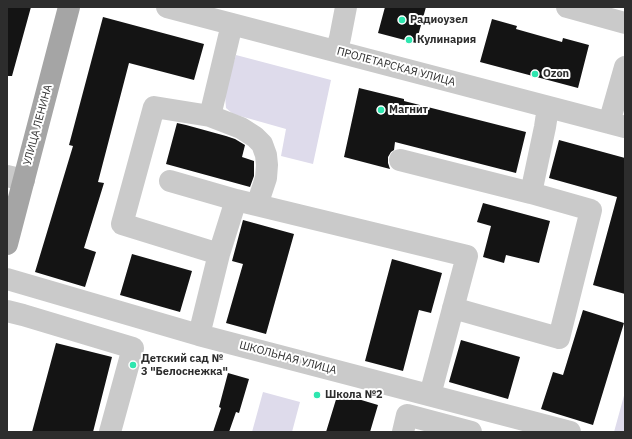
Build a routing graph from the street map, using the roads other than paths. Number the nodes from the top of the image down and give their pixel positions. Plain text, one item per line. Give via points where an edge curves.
1 (69, 7) edge
2 (346, 7) edge
3 (567, 7) edge
4 (177, 8) edge
5 (625, 23) edge
6 (232, 24) junction
7 (336, 51) junction
8 (625, 67) edge
9 (548, 107) junction
10 (210, 116) junction
11 (617, 125) edge
12 (400, 160) dead end
13 (15, 178) edge
14 (170, 181) dead end
15 (531, 193) junction
16 (236, 200) junction
17 (257, 205) junction
18 (7, 244) edge
19 (219, 254) junction
20 (7, 279) edge
21 (453, 308) junction
22 (7, 311) edge
23 (199, 335) junction
24 (430, 395) junction
25 (110, 432) edge
26 (403, 432) edge
27 (471, 432) edge
28 (570, 432) edge

1 - 13 main road, УЛИЦА ЛЕНИНА
2 - 7 street
3 - 5 street
4 - 6 street, ПРОЛЕТАРСКАЯ УЛИЦА
6 - 7 street, ПРОЛЕТАРСКАЯ УЛИЦА
6 - 10 street
7 - 9 street, ПРОЛЕТАРСКАЯ УЛИЦА
8 - 11 street
9 - 11 street, ПРОЛЕТАРСКАЯ УЛИЦА
9 - 15 street
10 - 17 street via 241,128 262,144 266,154 266,178
10 - 19 street via 154,107 122,224
12 - 15 street
13 - 18 main road, УЛИЦА ЛЕНИНА
14 - 16 street
15 - 21 street via 591,210 559,338
16 - 17 street
16 - 19 street
17 - 21 street via 467,256
19 - 23 street
20 - 23 street, ШКОЛЬНАЯ УЛИЦА
21 - 24 street
22 - 25 street via 133,348
23 - 24 street, ШКОЛЬНАЯ УЛИЦА
24 - 28 street, ШКОЛЬНАЯ УЛИЦА
26 - 27 street via 407,415

